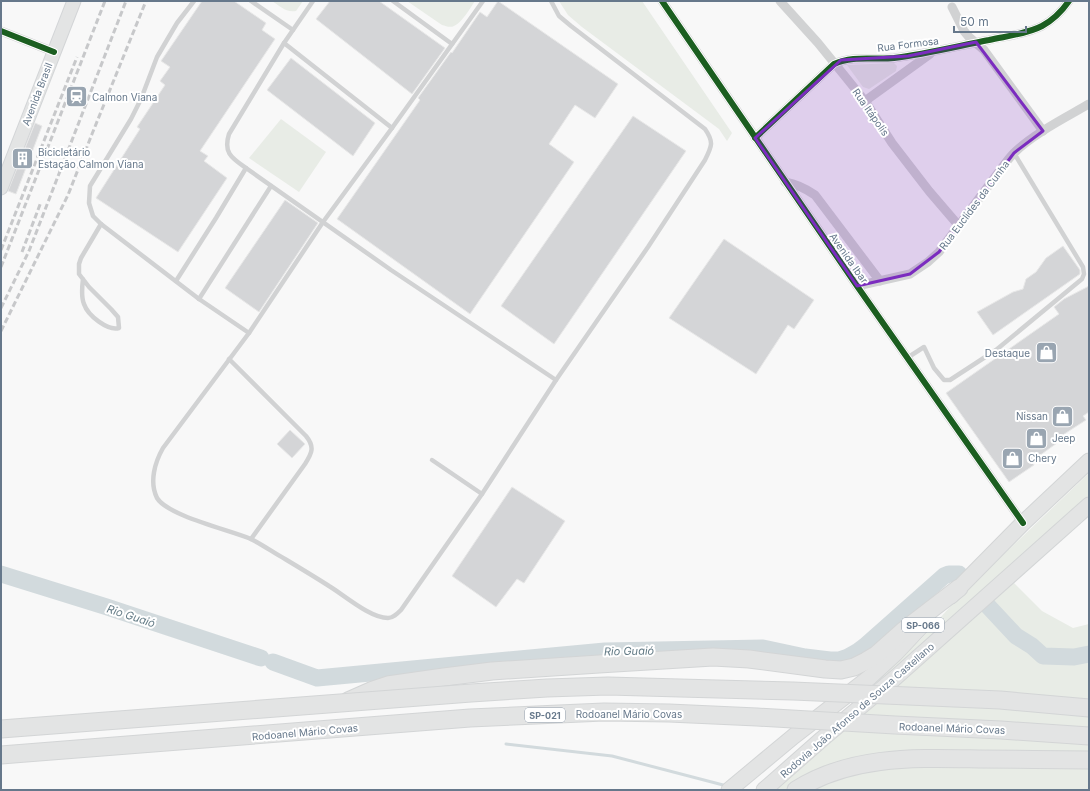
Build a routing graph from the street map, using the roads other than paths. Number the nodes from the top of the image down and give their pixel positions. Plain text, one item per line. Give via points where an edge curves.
1 (74, 1) edge
2 (194, 1) edge
3 (251, 1) edge
4 (313, 1) edge
5 (393, 1) edge
6 (483, 1) edge
7 (551, 1) edge
8 (662, 1) edge
9 (780, 1) edge
10 (1069, 1) edge
11 (952, 7) dead end
12 (293, 30) junction
13 (1, 31) edge
14 (976, 42) junction
15 (284, 43) junction
16 (452, 44) junction
17 (54, 52) junction
18 (931, 52) junction
19 (834, 64) junction
20 (865, 101) junction
21 (1089, 104) edge
22 (392, 128) junction
23 (1043, 131) junction
24 (755, 138) junction
25 (1014, 153) junction
26 (246, 168) junction
27 (785, 182) junction
28 (271, 186) junction
29 (1, 188) edge
30 (323, 222) junction
31 (101, 224) junction
32 (959, 226) junction
33 (83, 279) junction
34 (176, 281) junction
35 (880, 281) junction
36 (856, 286) junction
37 (199, 298) junction
38 (249, 333) junction
39 (907, 358) junction
40 (229, 359) junction
41 (556, 380) junction
42 (432, 460) dead end
43 (1089, 462) edge
44 (482, 494) junction
45 (1089, 505) edge
46 (1023, 523) junction
47 (251, 539) junction
48 (959, 588) junction
49 (347, 702) junction
50 (1089, 708) edge
51 (1, 729) edge
52 (1089, 736) edge
53 (1, 755) edge
54 (1089, 760) edge
55 (766, 789) edge
56 (729, 790) edge
57 (796, 790) edge

1 - 17 main road, Avenida Brasil
2 - 31 lane via 177,23 157,57 131,119 90,186 89,203 93,216
3 - 12 lane
4 - 12 lane
5 - 16 lane
6 - 16 lane
7 - 41 lane via 559,16 571,26 705,129 712,144 705,160 648,247
8 - 24 street, Avenida Ibar
9 - 19 street, Rua Itápolis
10 - 14 street, Rua Formosa via 1053,19 1041,26
11 - 14 street via 964,31
12 - 15 lane
13 - 17 street
14 - 18 street, Rua Formosa
14 - 23 street
15 - 22 lane
15 - 26 lane via 227,140 228,154
16 - 22 lane
17 - 29 main road, Avenida Brasil
18 - 19 street, Rua Formosa via 891,58 847,59
18 - 20 street, Rua Formosa
19 - 20 street, Rua Itápolis
19 - 24 street
20 - 32 street, Rua Itápolis via 897,149
21 - 23 street, Rua Euclides da Cunha
22 - 30 lane
23 - 25 street, Rua Euclides da Cunha
24 - 27 street, Avenida Ibar
25 - 32 street, Rua Euclides da Cunha
25 - 39 lane via 1083,267 1082,279 996,350 950,380 944,380 934,368 924,347
26 - 28 lane
26 - 34 lane
27 - 35 street via 796,184 815,195
27 - 36 street, Avenida Ibar
28 - 30 lane
28 - 37 lane
30 - 38 lane
30 - 41 lane
31 - 33 lane via 79,264 79,274
31 - 34 lane
32 - 35 street, Rua Euclides da Cunha via 939,252 918,270
33 - 33 lane via 118,317 119,328 114,329 91,316 84,304
34 - 37 lane
35 - 36 street, Rua Euclides da Cunha
36 - 39 street, Avenida Ibar
37 - 38 lane
38 - 40 lane
39 - 46 street, Avenida Ibar
40 - 47 lane via 310,440 312,445 312,451 305,464
40 - 47 lane via 163,448 154,474 154,486 158,498 165,506
41 - 44 lane
42 - 44 lane
43 - 46 highway, Rodovia João Afonso de Souza Castellano / SP-066
44 - 47 lane via 401,610 396,616 387,618 369,612
45 - 55 highway, Rodovia João Afonso de Souza Castellano / SP-066
46 - 48 highway, Rodovia João Afonso de Souza Castellano / SP-066
48 - 49 highway via 866,662 841,670 749,659 713,658 599,664 444,677 388,686
48 - 56 highway, Rodovia João Afonso de Souza Castellano / SP-066 via 870,678
49 - 50 highway, bridge via 608,686 1000,700
49 - 51 highway, bridge
52 - 53 highway, Rodoanel Mário Covas / SP-021, bridge via 750,717 604,712 470,718
54 - 57 highway via 924,758 874,762 824,775

